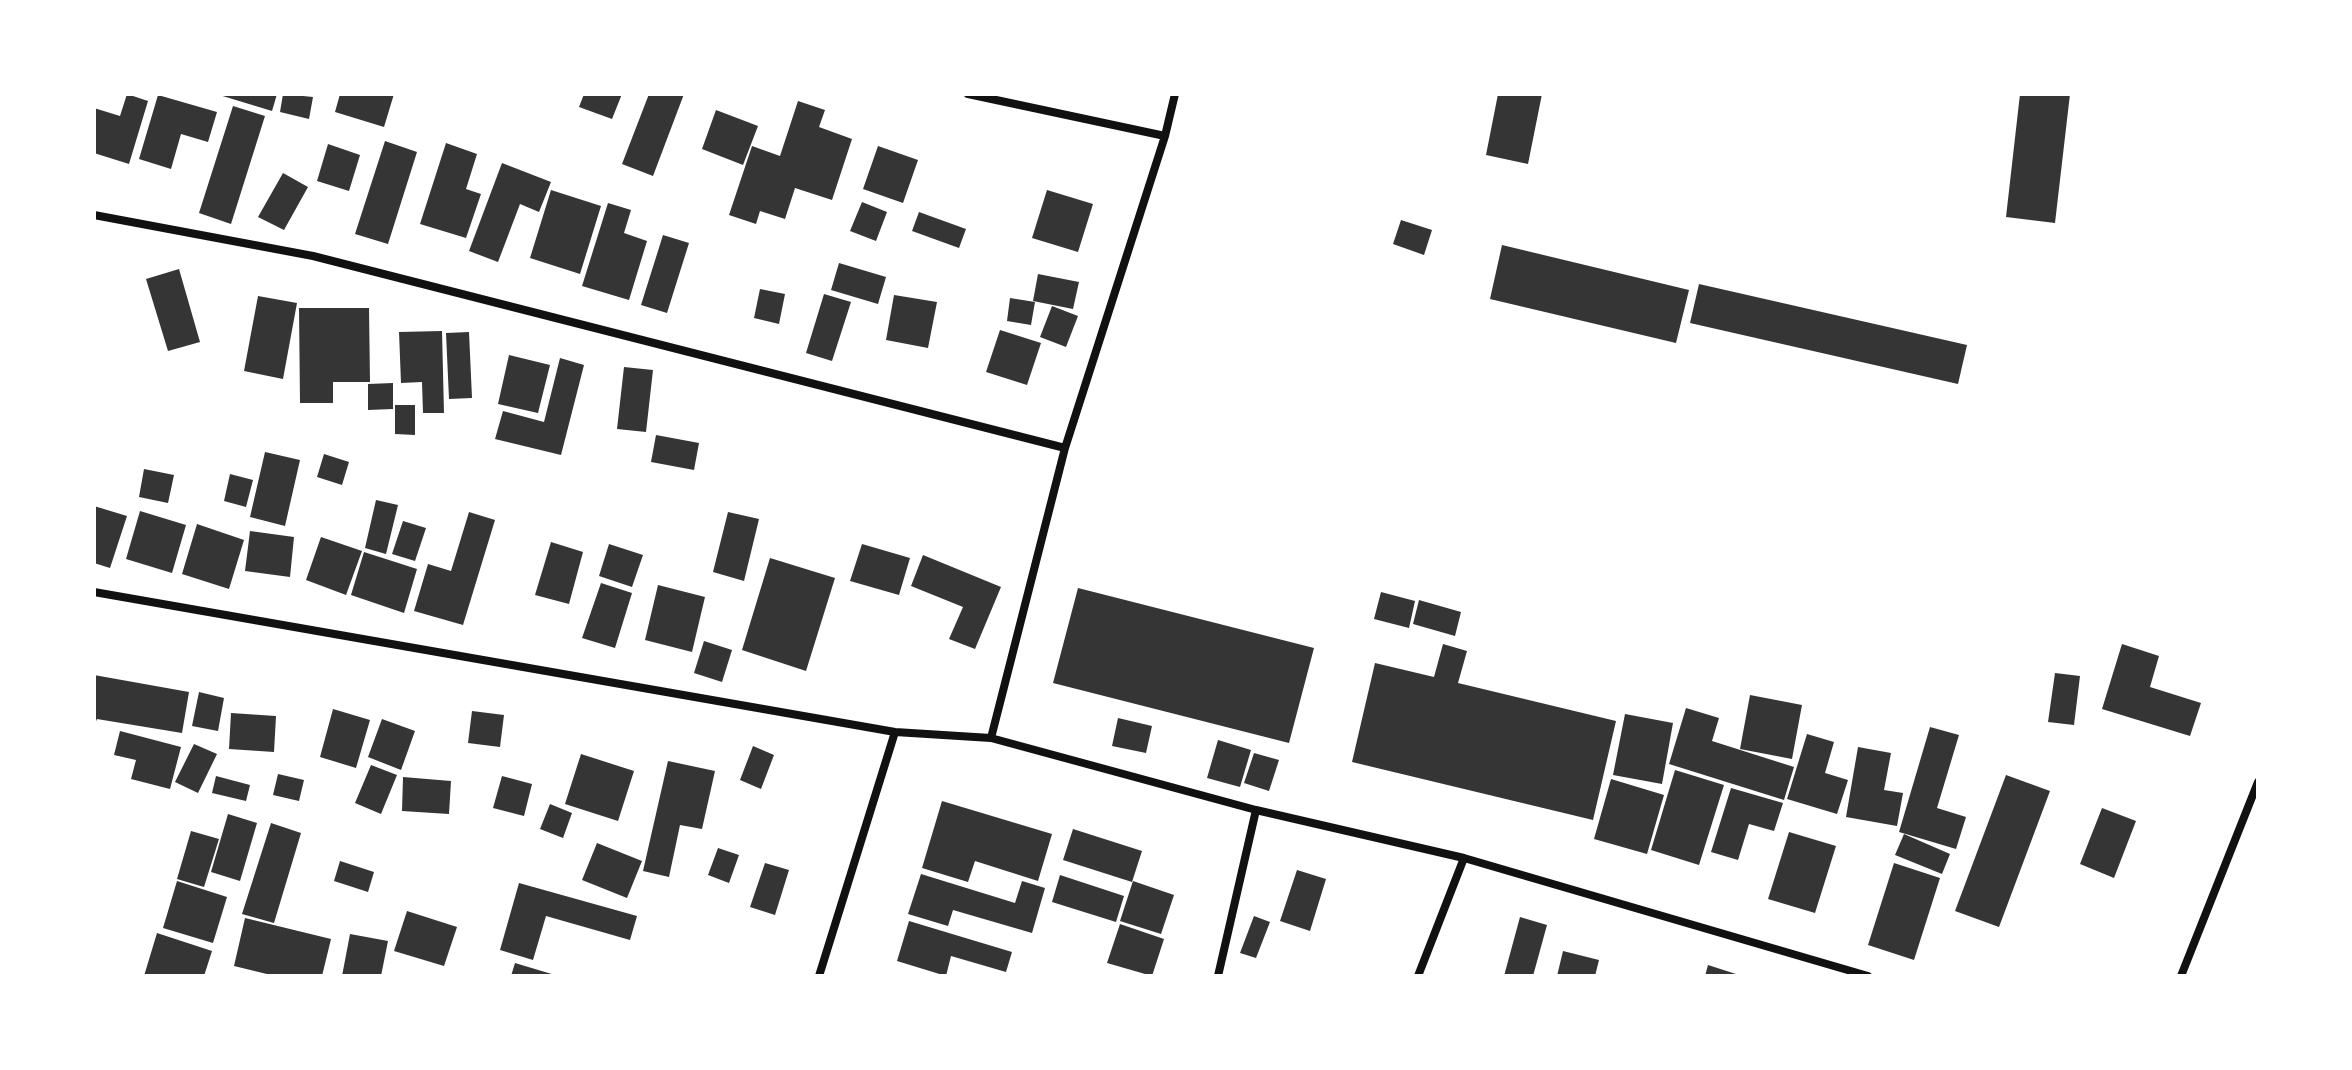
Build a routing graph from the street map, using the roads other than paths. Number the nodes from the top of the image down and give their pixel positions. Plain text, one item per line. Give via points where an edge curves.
1 (968, 94) edge
2 (1175, 94) edge
3 (1165, 136) junction
4 (94, 215) edge
5 (1065, 448) junction
6 (94, 592) edge
7 (895, 732) junction
8 (991, 738) junction
9 (2258, 782) edge
10 (1256, 810) junction
11 (1464, 858) junction
12 (819, 976) edge
13 (1218, 976) edge
14 (1418, 976) edge
15 (1868, 976) edge
16 (2181, 976) edge

1 - 3 street
2 - 3 street
3 - 5 street
4 - 5 street via 313,256
5 - 8 street
6 - 7 street
7 - 8 street
7 - 12 street
8 - 10 street
9 - 16 street
10 - 11 street
10 - 13 street
11 - 14 street
11 - 15 street

